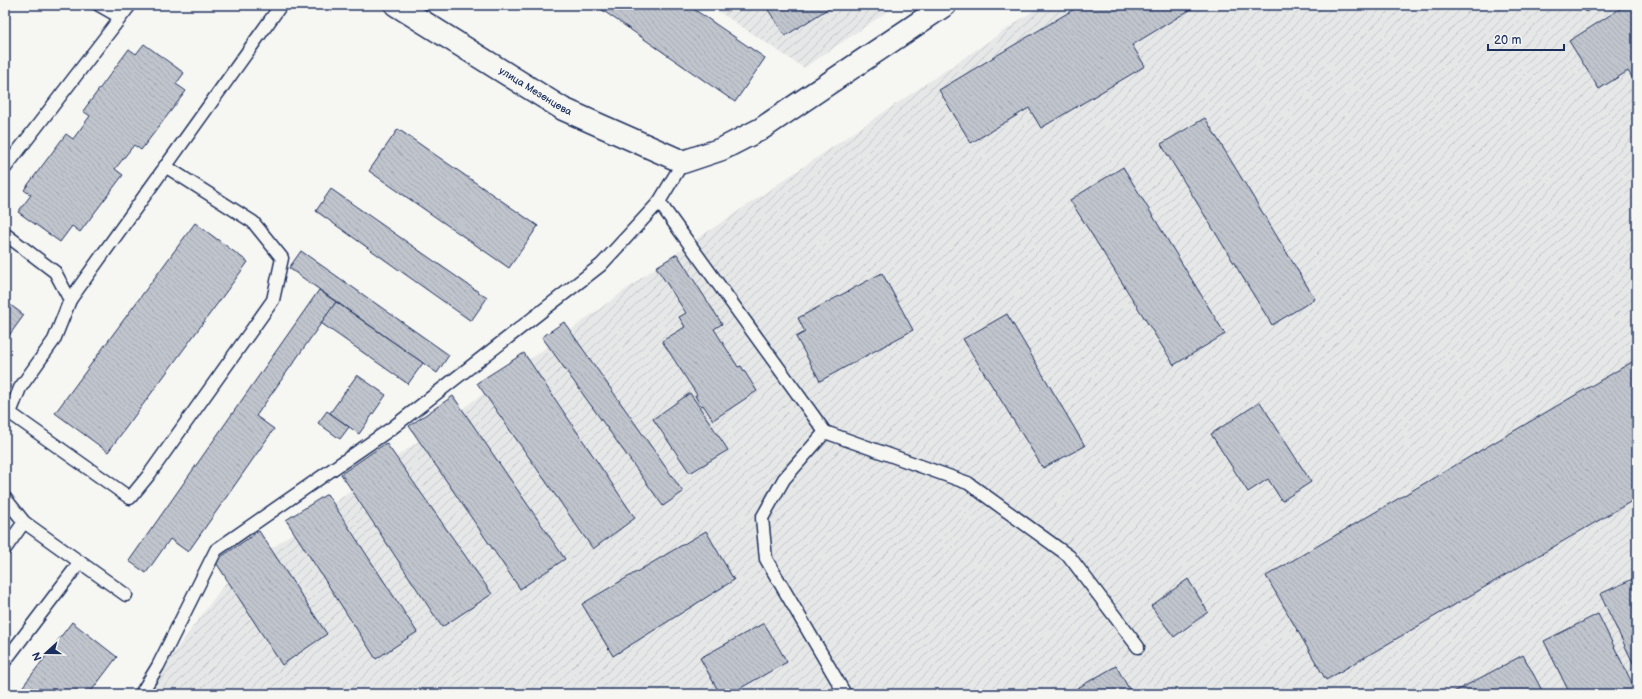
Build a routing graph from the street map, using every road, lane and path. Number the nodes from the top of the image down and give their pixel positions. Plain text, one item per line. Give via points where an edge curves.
1 (99, 5) edge
2 (130, 5) edge
3 (280, 5) edge
4 (396, 5) edge
5 (945, 5) edge
6 (120, 18) junction
7 (683, 162) junction
8 (165, 166) junction
9 (5, 168) edge
10 (659, 202) junction
11 (5, 234) edge
12 (70, 300) junction
13 (7, 415) edge
14 (825, 432) junction
15 (5, 498) edge
16 (24, 522) junction
17 (5, 549) edge
18 (80, 562) junction
19 (126, 595) dead end
20 (1138, 647) dead end
21 (5, 661) edge
22 (141, 694) edge
23 (845, 694) edge

1 - 6 lane
2 - 6 lane
3 - 8 lane
4 - 7 main road, улица Мезенцева via 563,109
5 - 7 main road via 761,130 722,149
6 - 9 lane
7 - 10 lane
8 - 12 lane
8 - 13 lane via 253,222 282,258 273,300 130,498
10 - 14 lane
10 - 22 lane via 601,265 392,428 216,550 158,666
11 - 12 lane via 55,272
12 - 13 lane via 54,340 20,388
14 - 20 lane via 968,483 1069,556
14 - 23 lane via 784,479 762,518 766,559
15 - 16 lane
16 - 17 lane
16 - 18 lane
18 - 19 lane
18 - 21 lane

